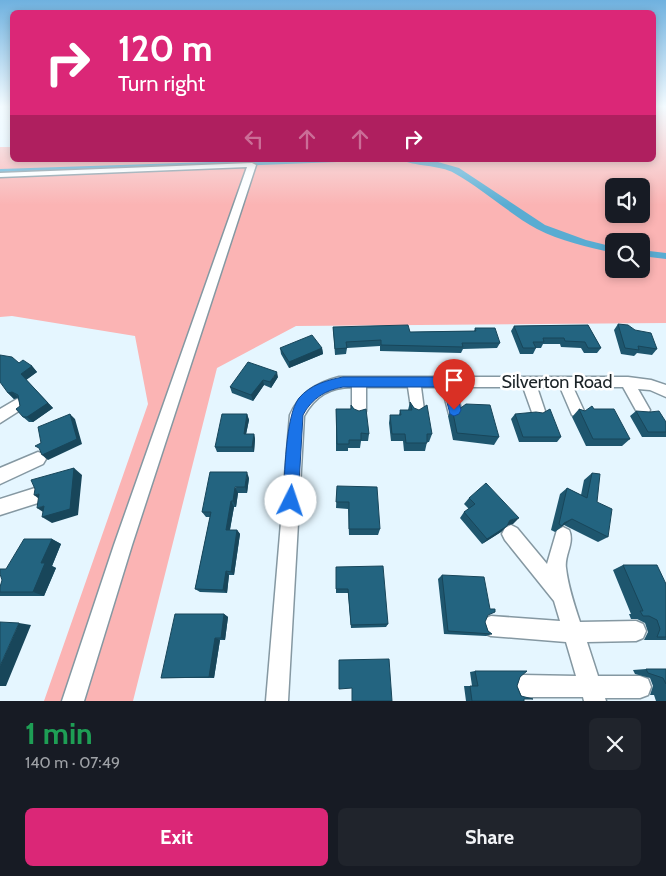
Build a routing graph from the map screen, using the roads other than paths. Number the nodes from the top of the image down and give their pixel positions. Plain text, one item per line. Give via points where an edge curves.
1 (233, 163) edge
2 (0, 174) edge
3 (358, 382) junction
4 (414, 382) junction
5 (448, 382) junction
6 (528, 382) junction
7 (564, 382) junction
8 (627, 382) junction
9 (666, 391) edge
10 (17, 405) edge
11 (418, 410) edge
12 (454, 410) edge
13 (643, 410) edge
14 (359, 411) edge
15 (538, 411) edge
16 (577, 411) dead end
17 (0, 417) edge
18 (38, 459) dead end
19 (0, 476) edge
20 (35, 496) edge
21 (0, 506) edge
22 (511, 534) dead end
23 (563, 536) edge
24 (562, 596) junction
25 (491, 626) dead end
26 (636, 631) dead end
27 (573, 632) junction
28 (522, 686) edge
29 (640, 687) dead end
30 (593, 694) edge
31 (73, 701) edge
32 (277, 701) edge

1 - 2 street
1 - 31 street via 252,165
3 - 4 street, Silverton Road
3 - 14 street
3 - 32 street, Silverton Road via 325,385 304,402 297,414
4 - 5 street, Silverton Road
4 - 11 street
5 - 6 street, Silverton Road
5 - 12 street
6 - 7 street, Silverton Road
6 - 15 street
7 - 8 street, Silverton Road
7 - 16 street
8 - 9 street, Silverton Road
8 - 13 street
10 - 17 street
18 - 19 street
20 - 21 street
22 - 24 street
23 - 24 street via 556,566
24 - 27 street
25 - 27 street
26 - 27 street
27 - 30 street
28 - 30 street
29 - 30 street

